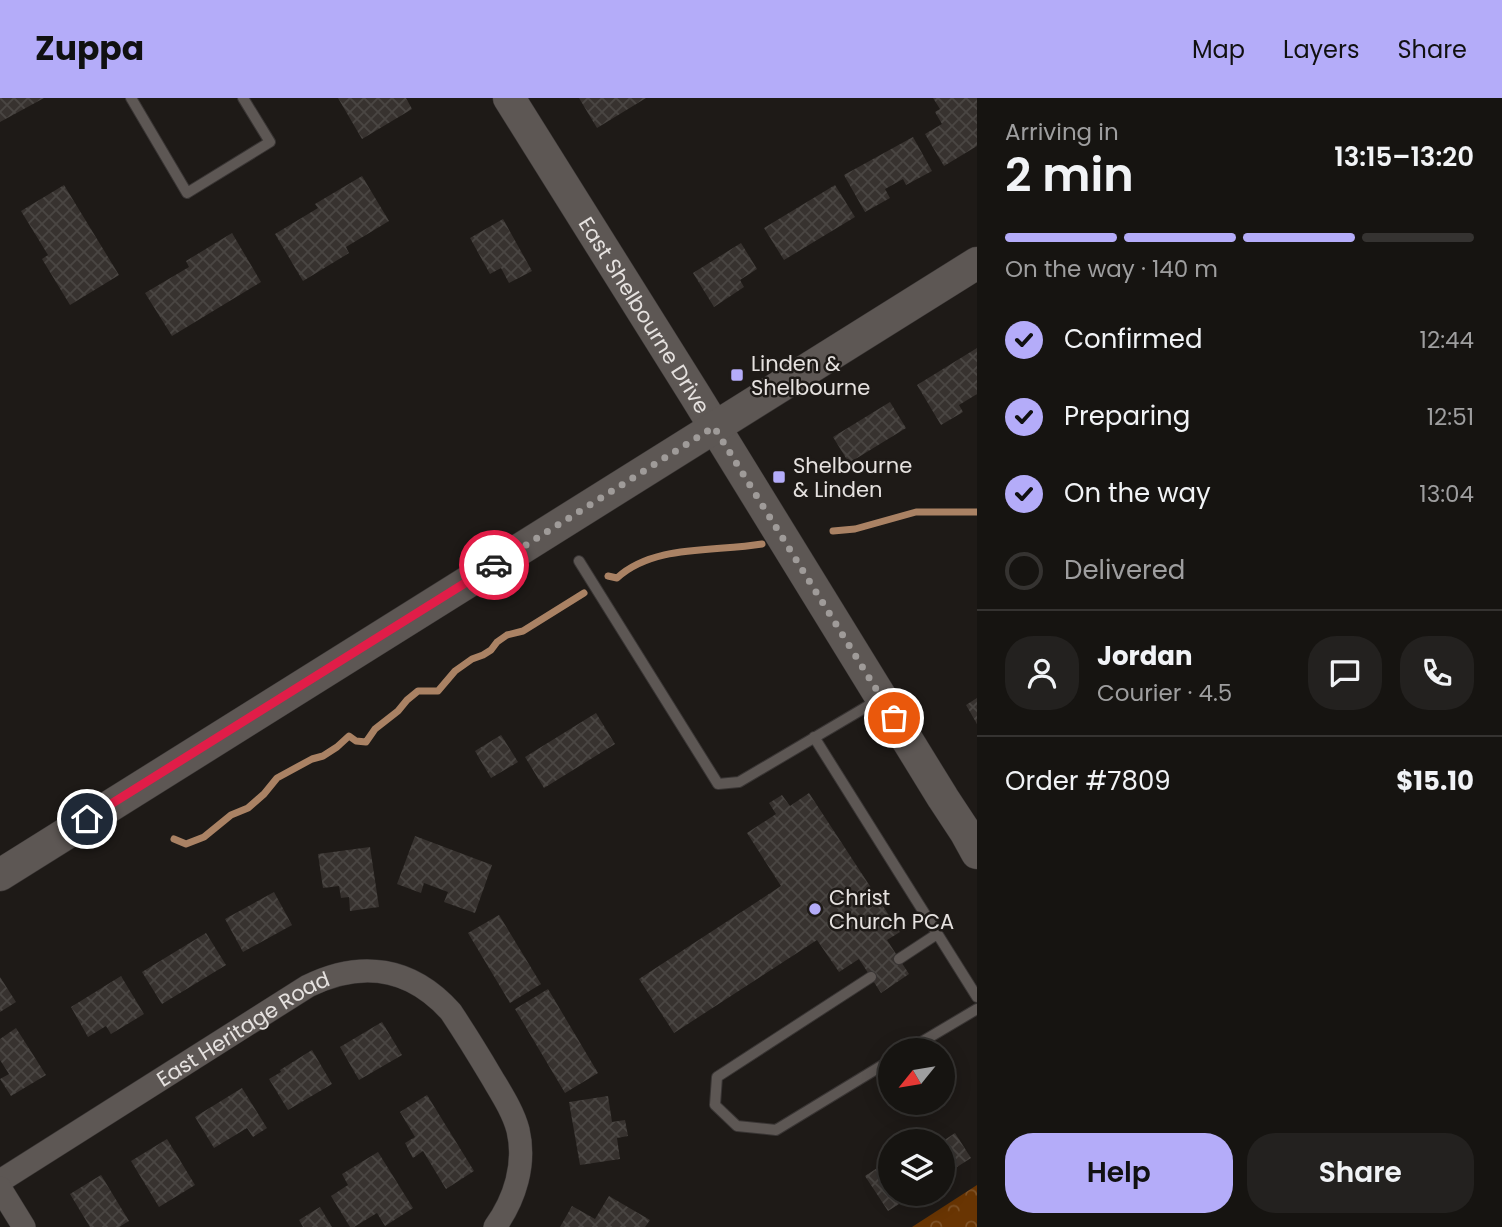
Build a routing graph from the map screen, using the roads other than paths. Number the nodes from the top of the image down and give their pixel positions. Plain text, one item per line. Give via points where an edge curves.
1 (131, 98) edge
2 (243, 98) edge
3 (509, 98) edge
4 (977, 263) edge
5 (714, 427) junction
6 (579, 561) dead end
7 (881, 698) junction
8 (814, 737) junction
9 (973, 838) edge
10 (0, 875) edge
11 (937, 934) junction
12 (899, 959) dead end
13 (870, 977) dead end
14 (977, 997) edge
15 (977, 1009) edge
16 (928, 1038) edge
17 (878, 1068) edge
18 (0, 1181) edge
19 (0, 1188) edge
20 (24, 1227) edge
21 (495, 1227) edge

1 - 2 lane via 187,194 270,142
3 - 5 main road, East Shelbourne Drive
4 - 5 main road
5 - 7 main road, East Shelbourne Drive
5 - 10 main road
6 - 8 lane via 718,783 739,782
7 - 8 lane
7 - 9 main road, East Shelbourne Drive
8 - 11 lane
11 - 12 lane
11 - 14 lane
13 - 17 lane via 717,1076 715,1105 737,1126 776,1129
15 - 16 lane
18 - 21 street, East Heritage Road via 308,986 341,973 395,974 440,999 507,1102 521,1148 512,1198
19 - 20 street

